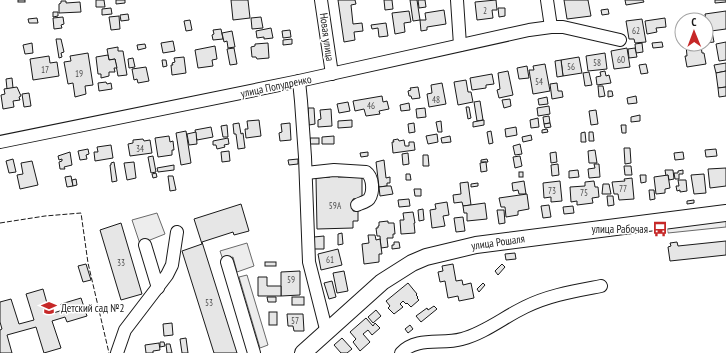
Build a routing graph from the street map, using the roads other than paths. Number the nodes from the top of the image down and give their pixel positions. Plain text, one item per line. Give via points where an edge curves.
1 (322, 0) edge
2 (457, 0) edge
3 (547, 0) edge
4 (551, 27) junction
5 (620, 40) dead end
6 (460, 44) junction
7 (332, 74) junction
8 (298, 81) junction
9 (0, 142) edge
10 (306, 173) junction
11 (357, 205) dead end
12 (726, 213) edge
13 (177, 232) dead end
14 (145, 245) dead end
15 (227, 262) dead end
16 (601, 286) dead end
17 (158, 288) junction
18 (327, 332) junction
19 (117, 353) edge
20 (254, 353) edge
21 (303, 353) edge
22 (401, 353) edge

1 - 7 street, Новая улица
2 - 6 street
3 - 4 street
4 - 5 street, улица Попудренко via 563,27
4 - 6 street, улица Попудренко
6 - 7 street, улица Попудренко
7 - 8 street, улица Попудренко
8 - 9 street, улица Попудренко
8 - 10 street
10 - 11 street via 334,170 366,172 371,181 371,194
10 - 18 street via 309,262
12 - 18 main road, улица Рошаля via 476,245 441,252 412,263 382,282
13 - 17 street via 172,265
14 - 17 street
15 - 20 street
16 - 22 street via 545,298 461,340 419,343 406,347
17 - 19 street via 125,330
18 - 21 main road, улица Рошаля

